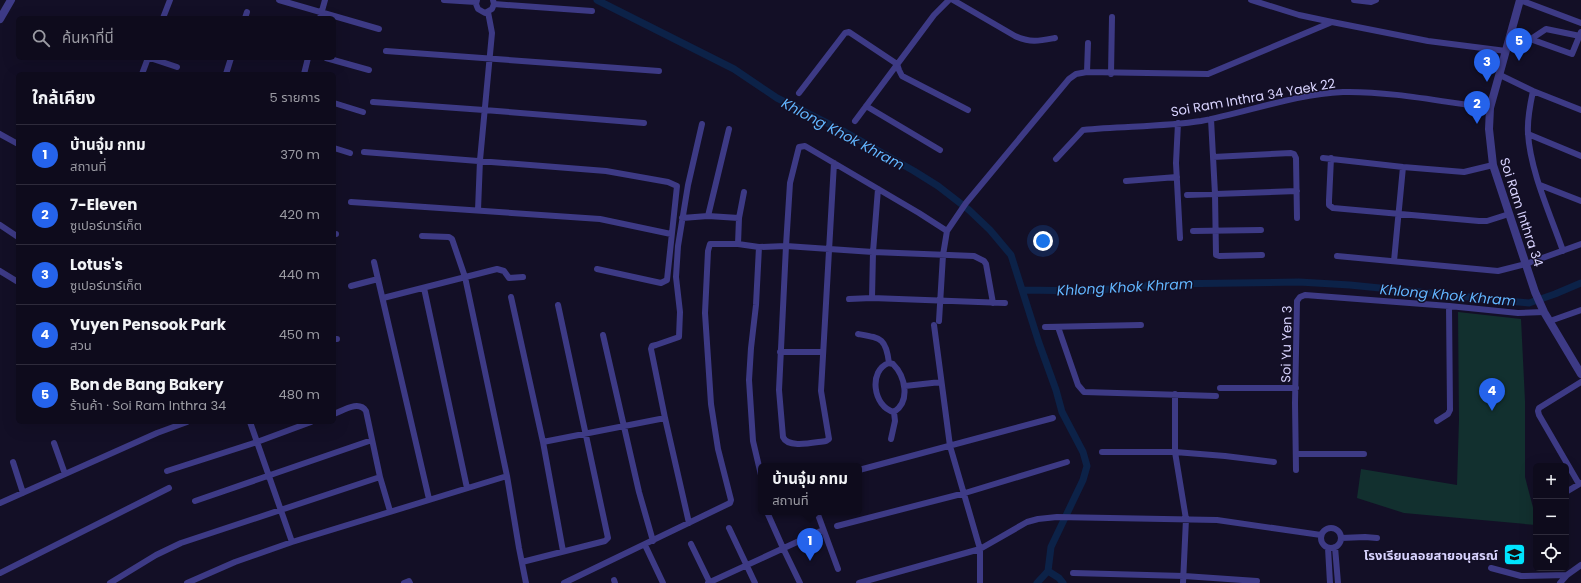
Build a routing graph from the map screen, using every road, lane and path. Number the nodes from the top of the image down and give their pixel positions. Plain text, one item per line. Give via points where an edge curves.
1 (12, 0) edge
2 (170, 0) edge
3 (279, 0) edge
4 (325, 0) edge
5 (444, 0) edge
6 (949, 0) edge
7 (953, 0) edge
8 (1251, 0) edge
9 (1354, 0) edge
10 (1376, 0) edge
11 (1520, 0) edge
12 (477, 1) edge
13 (493, 2) edge
14 (592, 11) dead end
15 (488, 12) junction
16 (321, 15) edge
17 (166, 16) edge
18 (1112, 17) dead end
19 (0, 19) edge
20 (336, 19) edge
21 (1332, 22) junction
22 (1581, 23) edge
23 (379, 29) dead end
24 (1511, 32) junction
25 (1580, 34) edge
26 (1055, 38) dead end
27 (1531, 39) junction
28 (1088, 43) dead end
29 (386, 51) dead end
30 (1506, 51) junction
31 (490, 59) junction
32 (148, 60) edge
33 (155, 60) edge
34 (230, 60) edge
35 (308, 60) edge
36 (333, 60) edge
37 (897, 64) junction
38 (177, 67) dead end
39 (369, 70) dead end
40 (659, 71) dead end
41 (143, 72) edge
42 (227, 72) edge
43 (304, 72) edge
44 (1087, 72) junction
45 (1112, 74) junction
46 (1500, 75) junction
47 (1534, 91) junction
48 (799, 93) dead end
49 (373, 102) dead end
50 (336, 104) edge
51 (866, 106) junction
52 (1490, 108) junction
53 (484, 110) junction
54 (968, 110) dead end
55 (1581, 110) edge
56 (363, 112) dead end
57 (1210, 119) junction
58 (855, 121) dead end
59 (644, 123) dead end
60 (1178, 123) junction
61 (702, 124) dead end
62 (729, 129) dead end
63 (0, 134) edge
64 (1528, 134) junction
65 (16, 143) edge
66 (336, 149) edge
67 (940, 150) dead end
68 (364, 152) dead end
69 (350, 153) dead end
70 (1581, 156) edge
71 (1213, 157) junction
72 (1323, 158) dead end
73 (1331, 158) junction
74 (1056, 159) dead end
75 (480, 160) junction
76 (834, 163) junction
77 (1493, 165) junction
78 (1403, 167) junction
79 (1177, 177) junction
80 (1126, 181) dead end
81 (1540, 185) junction
82 (878, 189) junction
83 (1296, 191) junction
84 (744, 192) dead end
85 (1215, 194) junction
86 (1187, 195) dead end
87 (351, 202) dead end
88 (1581, 202) edge
89 (478, 210) junction
90 (1399, 214) junction
91 (1509, 214) junction
92 (708, 216) junction
93 (682, 218) junction
94 (739, 218) junction
95 (1297, 218) dead end
96 (0, 225) edge
97 (1261, 230) dead end
98 (946, 231) junction
99 (1193, 231) dead end
100 (1215, 231) junction
101 (671, 234) junction
102 (16, 236) edge
103 (422, 236) dead end
104 (1180, 238) dead end
105 (738, 244) junction
106 (1581, 244) edge
107 (786, 246) junction
108 (759, 247) junction
109 (829, 248) junction
110 (1563, 251) junction
111 (873, 252) junction
112 (943, 254) junction
113 (1262, 255) dead end
114 (1337, 256) dead end
115 (1394, 261) junction
116 (374, 262) dead end
117 (1526, 264) junction
118 (597, 268) dead end
119 (0, 271) edge
120 (465, 277) junction
121 (523, 277) dead end
122 (378, 279) junction
123 (16, 281) edge
124 (351, 286) dead end
125 (424, 288) junction
126 (383, 298) junction
127 (511, 298) dead end
128 (872, 298) junction
129 (849, 299) dead end
130 (941, 301) junction
131 (993, 303) junction
132 (1005, 303) dead end
133 (558, 305) dead end
134 (1449, 306) junction
135 (1543, 308) junction
136 (1581, 310) edge
137 (1550, 321) junction
138 (1141, 325) dead end
139 (1045, 327) dead end
140 (1058, 327) junction
141 (858, 334) dead end
142 (603, 335) dead end
143 (780, 352) junction
144 (823, 352) junction
145 (889, 363) junction
146 (1581, 374) edge
147 (941, 382) junction
148 (1581, 382) edge
149 (905, 386) junction
150 (1220, 388) dead end
151 (1296, 388) junction
152 (1175, 394) junction
153 (1216, 396) dead end
154 (894, 412) junction
155 (336, 413) edge
156 (665, 418) junction
157 (1053, 418) dead end
158 (1437, 420) dead end
159 (182, 424) edge
160 (251, 424) edge
161 (306, 424) edge
162 (623, 426) junction
163 (585, 434) junction
164 (891, 439) dead end
165 (372, 440) junction
166 (257, 442) junction
167 (543, 442) junction
168 (54, 443) dead end
169 (950, 446) junction
170 (1102, 452) dead end
171 (1175, 452) junction
172 (1296, 454) junction
173 (1364, 454) dead end
174 (13, 462) dead end
175 (1067, 462) dead end
176 (1274, 462) dead end
177 (758, 463) edge
178 (862, 469) edge
179 (1296, 470) dead end
180 (167, 471) dead end
181 (65, 474) junction
182 (269, 476) junction
183 (507, 476) junction
184 (380, 477) junction
185 (1580, 483) edge
186 (169, 488) dead end
187 (467, 488) junction
188 (1569, 490) edge
189 (965, 492) junction
190 (24, 493) junction
191 (429, 499) junction
192 (195, 501) dead end
193 (0, 503) edge
194 (280, 510) junction
195 (390, 511) junction
196 (768, 515) edge
197 (817, 515) edge
198 (1186, 519) junction
199 (689, 523) junction
200 (837, 526) dead end
201 (729, 528) dead end
202 (823, 530) junction
203 (1321, 535) junction
204 (1341, 538) junction
205 (1377, 538) dead end
206 (653, 541) junction
207 (292, 542) junction
208 (691, 544) dead end
209 (645, 545) junction
210 (1335, 547) junction
211 (783, 548) junction
212 (1328, 548) junction
213 (980, 549) junction
214 (563, 551) junction
215 (522, 562) junction
216 (746, 565) junction
217 (1581, 565) edge
218 (1491, 568) dead end
219 (838, 569) dead end
220 (0, 573) edge
221 (1073, 573) dead end
222 (1567, 576) junction
223 (1184, 580) edge
224 (1257, 580) dead end
225 (110, 583) edge
226 (188, 583) edge
227 (404, 583) edge
228 (410, 583) edge
229 (526, 583) edge
230 (564, 583) edge
231 (663, 583) edge
232 (709, 583) edge
233 (755, 583) edge
234 (800, 583) edge
235 (859, 583) edge
236 (980, 583) edge
237 (1330, 583) edge
238 (1338, 583) edge
239 (1560, 583) edge

1 - 19 street
2 - 17 street
3 - 16 street
4 - 16 street
5 - 12 street
6 - 37 street via 934,15
7 - 26 street via 1025,40 1034,42
8 - 21 street
9 - 10 street
11 - 22 street
11 - 24 street, Soi Ram Inthra 34
12 - 15 street via 480,11
13 - 14 street
13 - 15 street via 492,9
15 - 31 street via 492,33
18 - 45 street
20 - 23 street
21 - 30 street via 1428,41
21 - 45 street via 1208,74
24 - 27 street
24 - 30 street, Soi Ram Inthra 34
25 - 27 street via 1546,29
25 - 27 street via 1572,54
28 - 44 street
29 - 31 street
30 - 46 street, Soi Ram Inthra 34
31 - 40 street
31 - 53 street
32 - 41 street
33 - 38 street
34 - 42 street
35 - 43 street
36 - 39 street
37 - 48 street via 854,33 847,32
37 - 51 street
37 - 54 street via 902,76
44 - 45 street
44 - 98 street via 1076,74 1069,79 966,203
46 - 47 street
46 - 52 street, Soi Ram Inthra 34
47 - 55 street
47 - 64 street via 1529,112
49 - 53 street
50 - 56 street
51 - 58 street
51 - 67 street
52 - 57 street, Soi Ram Inthra 34 Yaek 22 via 1374,93 1343,92 1316,94
52 - 77 street, Soi Ram Inthra 34 via 1489,129
53 - 59 street
53 - 75 street
57 - 60 street, Soi Ram Inthra 34 Yaek 22
57 - 71 street
60 - 74 street, Soi Ram Inthra 34 Yaek 22 via 1083,130
60 - 79 street
61 - 93 street
62 - 92 street
63 - 65 street
64 - 70 street
64 - 81 street
66 - 69 street
68 - 75 street
71 - 83 street via 1294,154
71 - 85 street
72 - 73 street
73 - 78 street
73 - 90 street via 1329,205 1333,208
75 - 89 street
75 - 101 street via 606,171 673,184 678,186 678,190
76 - 82 street
76 - 107 street via 805,146 798,149 790,183
76 - 109 street
77 - 78 street via 1464,172
77 - 91 street, Soi Ram Inthra 34
78 - 90 street
79 - 80 street
79 - 104 street
81 - 88 street
81 - 110 street
82 - 98 street
82 - 111 street
83 - 85 street
83 - 95 street
84 - 94 street
85 - 86 street
85 - 100 street
87 - 89 street
89 - 101 street via 600,219
90 - 91 street via 1479,221
90 - 115 street
91 - 117 street, Soi Ram Inthra 34
92 - 93 street
92 - 94 street
93 - 156 street via 676,277 680,312 679,338 651,349
94 - 105 street
96 - 102 street
97 - 100 street
98 - 112 street
99 - 100 street
100 - 113 street via 1216,255
101 - 118 street via 668,278 665,282
103 - 120 street via 452,239
105 - 108 street
105 - 199 street via 709,245 705,313 711,404 718,449 731,500 728,504
106 - 110 street
107 - 108 street
107 - 109 street
107 - 143 street
108 - 177 street via 749,380 753,441
109 - 111 street
109 - 144 street
110 - 117 street
111 - 112 street
111 - 128 street
112 - 130 street
112 - 131 street via 974,256 984,261
114 - 115 street
115 - 117 street via 1498,271
116 - 122 street
117 - 135 street, Soi Ram Inthra 34
119 - 123 street
120 - 121 street via 499,269 509,278
120 - 125 street
120 - 183 street
122 - 124 street
122 - 126 street
125 - 126 street
125 - 187 street
126 - 191 street
127 - 167 street
128 - 129 street
128 - 130 street
130 - 131 street
130 - 147 street via 937,323
131 - 132 street
133 - 163 street
134 - 135 street, Soi Yu Yen 3 via 1518,314
134 - 151 street, Soi Yu Yen 3 via 1305,295 1300,297 1297,301
134 - 158 street via 1450,410
135 - 137 street, Soi Ram Inthra 34
136 - 137 street
137 - 146 street, Soi Ram Inthra 34
138 - 140 street
139 - 140 street
140 - 152 street via 1078,384 1084,392
141 - 145 street via 873,337 886,345
142 - 162 street
143 - 144 street
143 - 144 street via 779,390 783,437 786,442 792,444 829,439 821,391
145 - 149 street via 898,369
145 - 154 street via 879,370 876,389 881,405
147 - 149 street
147 - 169 street
148 - 185 street via 1538,411 1538,415
149 - 154 street via 903,402
150 - 151 street
151 - 172 street, Soi Yu Yen 3
152 - 153 street
152 - 171 street
154 - 164 street
155 - 165 street via 354,406 362,406 366,411
156 - 162 street
156 - 199 street
157 - 169 street
159 - 181 street
160 - 166 street
161 - 166 street
162 - 163 street
162 - 206 street via 638,492
163 - 167 street
163 - 214 street via 608,538
165 - 182 street
165 - 184 street
166 - 180 street
166 - 182 street
167 - 214 street
168 - 181 street
169 - 178 street
169 - 189 street
170 - 171 street
171 - 176 street
171 - 198 street
172 - 173 street
172 - 179 street, Soi Yu Yen 3
174 - 190 street
175 - 189 street
181 - 190 street
182 - 192 street
182 - 194 street
183 - 187 street
183 - 215 street
184 - 194 street
184 - 195 street
185 - 188 street
186 - 220 street
187 - 191 street
189 - 200 street
189 - 213 street
190 - 193 street
191 - 195 street
194 - 207 street
194 - 225 street via 181,543
195 - 207 street
196 - 211 street
197 - 202 street
198 - 203 street via 1217,520
198 - 213 street via 1038,519 1027,522
198 - 223 street
199 - 206 street
201 - 216 street
202 - 211 street
202 - 219 street
203 - 204 street via 1324,530 1333,528
203 - 212 street via 1322,543
204 - 205 street
204 - 210 street
206 - 209 street
207 - 226 street
208 - 232 street
209 - 230 street
209 - 231 street
210 - 212 street
210 - 238 street
211 - 216 street
211 - 234 street
212 - 237 street
213 - 235 street
213 - 236 street
214 - 215 street
215 - 229 street
216 - 232 street
216 - 233 street
217 - 222 street
218 - 222 street via 1520,576
221 - 223 street
222 - 239 street
223 - 224 street
227 - 228 street

